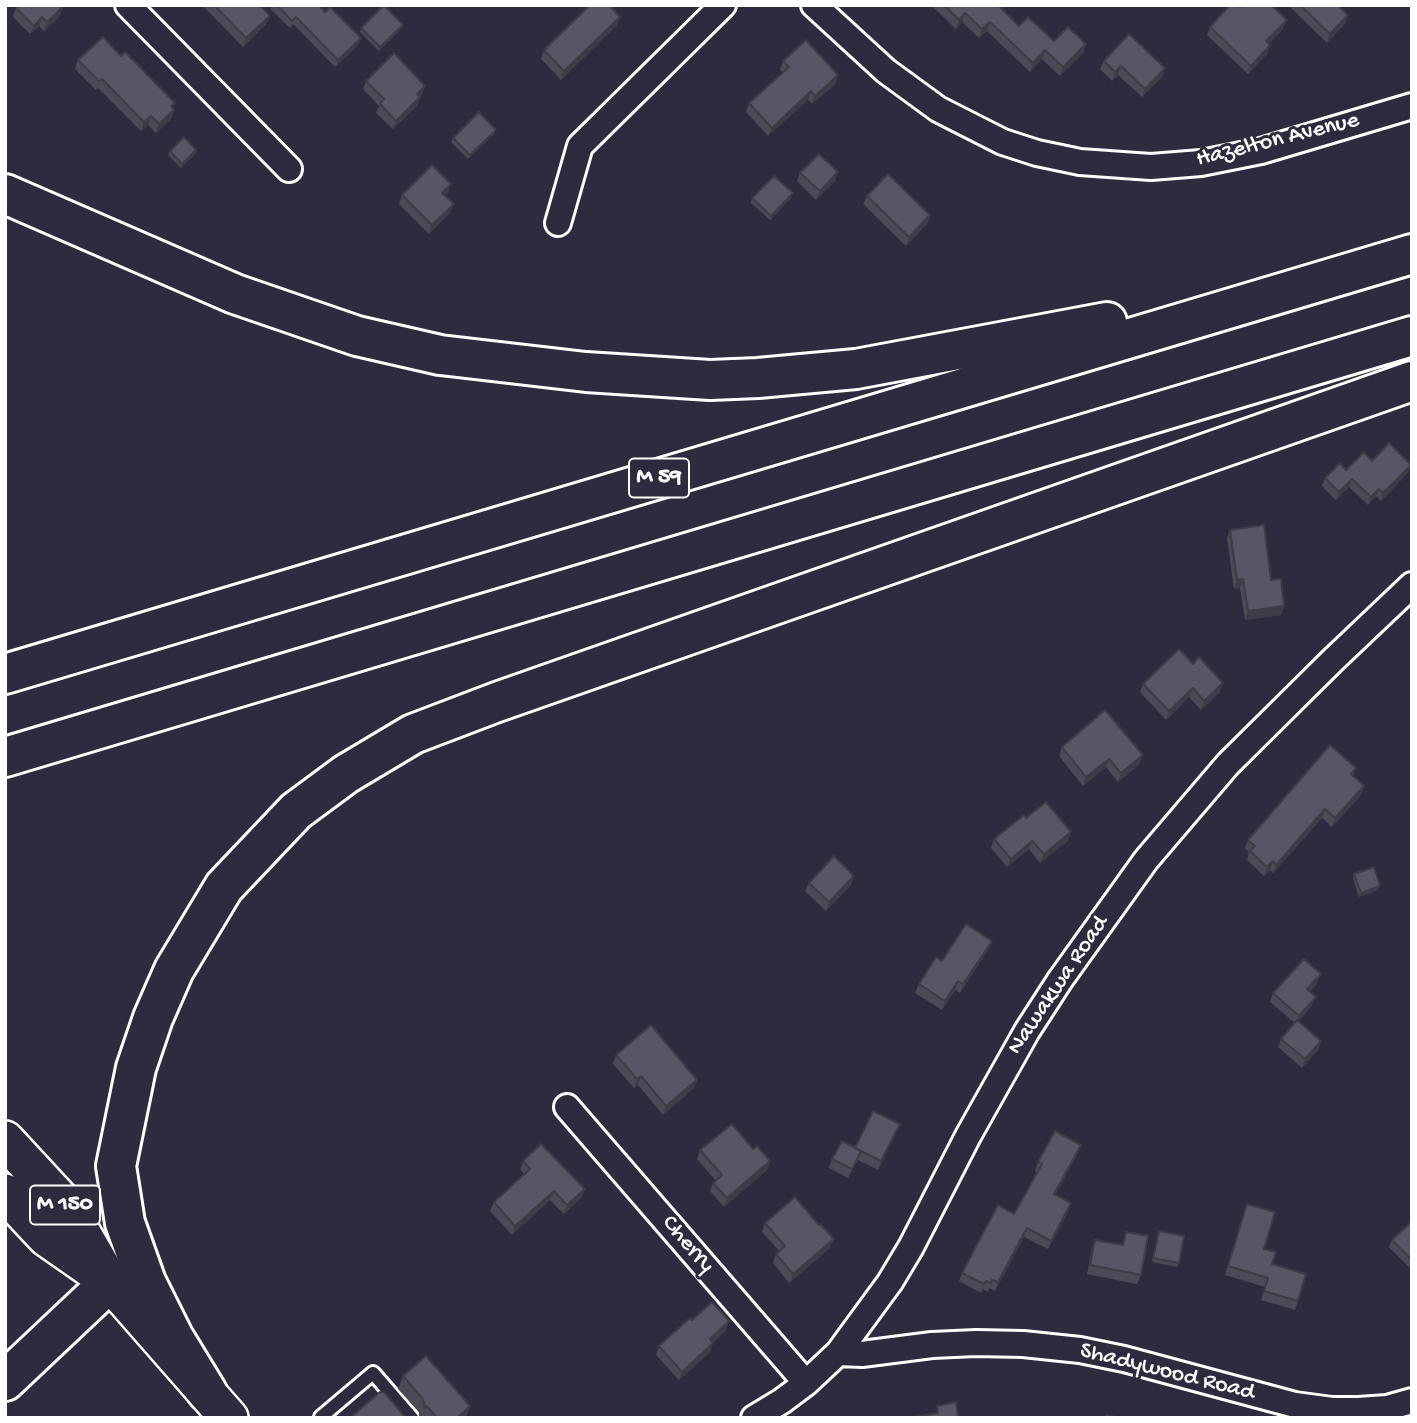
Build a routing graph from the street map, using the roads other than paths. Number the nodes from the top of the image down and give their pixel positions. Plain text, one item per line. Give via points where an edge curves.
1 (128, 5) edge
2 (723, 5) edge
3 (814, 5) edge
4 (1412, 106) edge
5 (289, 169) dead end
6 (5, 194) edge
7 (558, 223) dead end
8 (1412, 254) edge
9 (1312, 284) junction
10 (1412, 336) edge
11 (1412, 382) edge
12 (1412, 585) edge
13 (5, 674) edge
14 (5, 757) edge
15 (567, 1107) dead end
16 (5, 1140) edge
17 (5, 1193) edge
18 (110, 1282) junction
19 (838, 1353) junction
20 (5, 1381) edge
21 (806, 1383) junction
22 (1412, 1401) edge
23 (218, 1405) edge
24 (320, 1417) edge
25 (412, 1418) edge
26 (754, 1418) edge

1 - 5 street
2 - 7 street via 580,146
3 - 4 street, Hazelton Avenue via 886,71 939,109 1003,142 1080,162 1151,167 1211,161 1262,151
6 - 9 highway via 236,294 357,336 440,355 586,372 710,380 856,369
8 - 9 highway, M 59
9 - 13 highway, M 59
10 - 14 highway
11 - 23 highway via 413,734 296,811 224,887 174,970 136,1068 116,1166 125,1223 146,1282 174,1338
12 - 19 street, Nawakwa Road via 1228,764 1121,894 1027,1031 911,1247
15 - 21 street, Cherry
16 - 18 main road, M 150 via 66,1206
17 - 18 main road, M 150 via 46,1237
18 - 20 highway
18 - 23 main road, M 150
19 - 21 street, Nawakwa Road
19 - 22 street, Shadywood Road via 1023,1344 1124,1359 1295,1405 1358,1410
21 - 26 street, Nawakwa Road
24 - 25 lane via 373,1373

